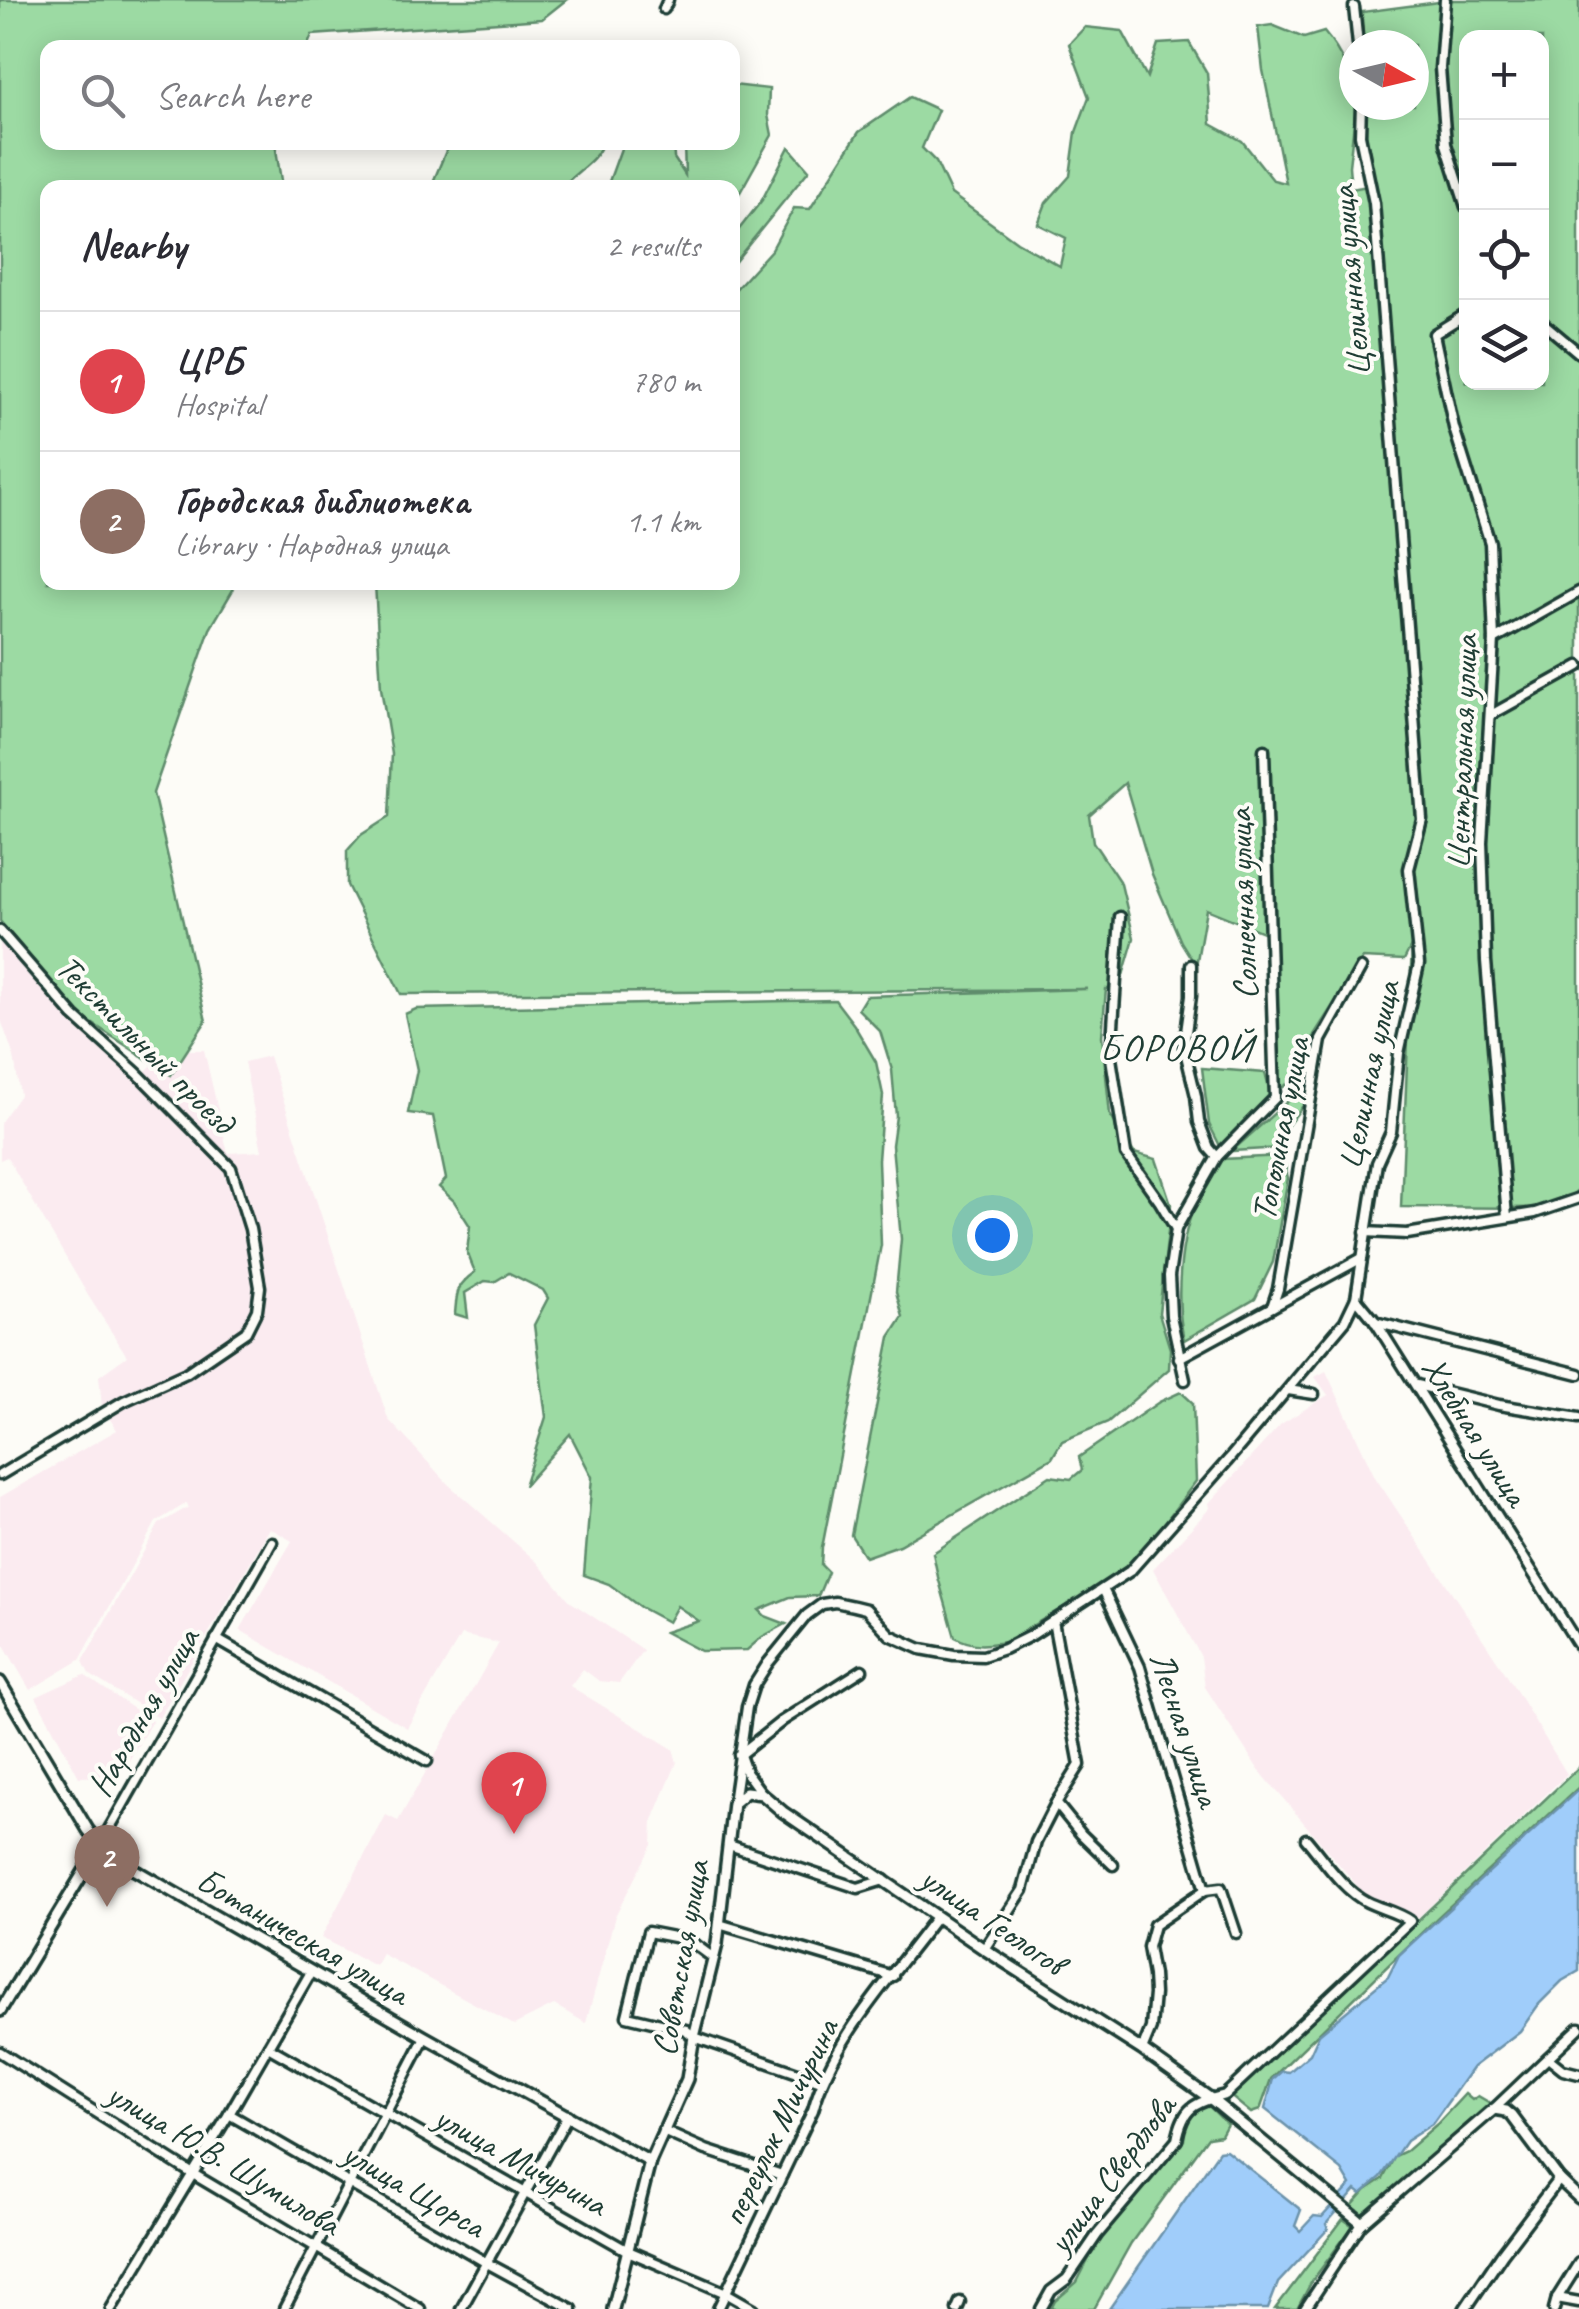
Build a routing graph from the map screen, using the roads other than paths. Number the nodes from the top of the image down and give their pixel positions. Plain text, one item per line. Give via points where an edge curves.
1 (1444, 0) edge
2 (1354, 8) dead end
3 (1356, 30) edge
4 (1360, 120) edge
5 (1459, 185) edge
6 (1459, 318) edge
7 (1549, 328) edge
8 (1579, 353) edge
9 (1579, 592) edge
10 (1494, 640) junction
11 (1579, 666) edge
12 (1490, 715) junction
13 (1264, 750) dead end
14 (1120, 917) dead end
15 (0, 932) edge
16 (1191, 965) dead end
17 (1361, 968) dead end
18 (1217, 1158) junction
19 (1579, 1198) edge
20 (1507, 1218) junction
21 (1176, 1229) junction
22 (1365, 1232) junction
23 (1362, 1258) junction
24 (1356, 1298) junction
25 (1272, 1307) junction
26 (1375, 1322) junction
27 (1180, 1358) junction
28 (1579, 1374) edge
29 (1185, 1380) dead end
30 (1415, 1385) junction
31 (1288, 1390) junction
32 (1314, 1394) dead end
33 (1579, 1418) edge
34 (0, 1475) edge
35 (272, 1542) dead end
36 (1103, 1589) junction
37 (822, 1604) joint
38 (1053, 1621) junction
39 (216, 1639) junction
40 (1579, 1646) edge
41 (862, 1670) dead end
42 (0, 1682) edge
43 (739, 1755) junction
44 (427, 1761) dead end
45 (762, 1794) junction
46 (733, 1803) junction
47 (1056, 1803) junction
48 (1306, 1838) dead end
49 (100, 1845) junction
50 (728, 1845) junction
51 (1114, 1865) dead end
52 (884, 1880) junction
53 (1206, 1890) junction
54 (936, 1917) junction
55 (719, 1924) junction
56 (1236, 1933) dead end
57 (984, 1949) junction
58 (712, 1957) junction
59 (311, 1972) junction
60 (892, 1976) junction
61 (0, 2012) edge
62 (1579, 2028) edge
63 (426, 2037) junction
64 (694, 2037) junction
65 (268, 2047) junction
66 (1142, 2050) junction
67 (0, 2052) edge
68 (1548, 2058) junction
69 (1579, 2074) edge
70 (821, 2081) junction
71 (1211, 2099) junction
72 (1494, 2108) junction
73 (229, 2114) junction
74 (568, 2114) junction
75 (386, 2115) junction
76 (663, 2131) junction
77 (650, 2162) junction
78 (192, 2174) junction
79 (782, 2175) junction
80 (1560, 2178) junction
81 (350, 2183) junction
82 (526, 2194) junction
83 (1579, 2198) edge
84 (1357, 2219) junction
85 (316, 2247) junction
86 (628, 2251) junction
87 (487, 2263) junction
88 (1579, 2263) edge
89 (726, 2293) junction
90 (1558, 2298) junction
91 (1579, 2302) edge
92 (112, 2309) edge
93 (284, 2309) edge
94 (420, 2309) edge
95 (462, 2309) edge
96 (572, 2309) edge
97 (613, 2309) edge
98 (718, 2309) edge
99 (754, 2309) edge
100 (1041, 2309) edge
101 (1305, 2309) edge
102 (1465, 2309) edge
103 (1554, 2309) edge

1 - 5 street via 1446,144
2 - 3 street
4 - 22 street, Целинная улица via 1374,204 1422,819 1408,869 1419,964 1399,1053 1391,1132 1377,1163
6 - 10 street, Центральная улица via 1434,334 1454,428 1490,543
7 - 8 street
9 - 10 street
10 - 12 street, Центральная улица
11 - 12 street
12 - 20 street, Центральная улица via 1482,842 1485,941
13 - 18 street, Солнечная улица via 1275,1098
14 - 21 street via 1110,1058 1126,1154
15 - 34 street, Текстильный проезд via 74,1016 231,1168 260,1287 246,1332 186,1373 124,1401
16 - 18 street via 1184,1047 1199,1122
17 - 25 street, Тополиная улица via 1320,1040
18 - 21 street, Солнечная улица
19 - 20 street
20 - 22 street via 1407,1234
21 - 27 street, Солнечная улица via 1170,1316
22 - 23 street, Целинная улица
23 - 24 street, Целинная улица
23 - 25 street
24 - 26 street, Хлебная улица
24 - 31 street, Целинная улица
25 - 27 street
26 - 28 street
26 - 30 street, Хлебная улица
27 - 29 street, Солнечная улица
30 - 33 street
30 - 40 street, Хлебная улица
31 - 32 street
31 - 36 street, Целинная улица via 1145,1556
35 - 39 street, Народная улица
36 - 38 street, Целинная улица
36 - 53 street, Лесная улица via 1140,1667
37 - 38 street, Целинная улица via 866,1609 890,1635 954,1655 1004,1649
37 - 43 street, Советская улица via 754,1685
38 - 47 street via 1080,1765
39 - 44 street
39 - 49 street, Народная улица
41 - 43 street
42 - 49 street, Ботаническая улица
43 - 45 street
43 - 46 street, Советская улица
45 - 46 street via 746,1792
45 - 52 street, улица Геологов
46 - 50 street, Советская улица
47 - 51 street
47 - 57 street via 1022,1890
48 - 71 street, улица Свердлова via 1349,1890 1410,1921 1225,2096
49 - 59 street, Ботаническая улица via 128,1868
49 - 61 street, Народная улица
50 - 52 street via 858,1888
50 - 55 street, Советская улица
52 - 54 street, улица Геологов
53 - 56 street, Лесная улица via 1221,1888
53 - 66 street via 1154,1924 1148,1947 1154,1994
54 - 57 street, улица Геологов
54 - 60 street, переулок Мичурина
55 - 58 street, Советская улица
55 - 60 street
57 - 66 street, улица Геологов
58 - 64 street, Советская улица
58 - 64 street via 689,1940 648,1932 627,2016
59 - 63 street, Ботаническая улица
59 - 65 street
60 - 70 street, переулок Мичурина
62 - 68 street
63 - 74 street, Ботаническая улица
63 - 75 street
64 - 70 street
64 - 76 street, Советская улица via 686,2079
65 - 73 street
65 - 75 street, улица Мичурина
66 - 71 street, улица Геологов
67 - 78 street, улица Ю.В. Шумилова
68 - 69 street
68 - 72 street
70 - 79 street, переулок Мичурина
71 - 84 street, улица Геологов
71 - 100 street, улица Свердлова via 1195,2104 1181,2120 1177,2140
72 - 80 street via 1512,2116
72 - 84 street
73 - 78 street
73 - 81 street, улица Щорса
74 - 77 street, Ботаническая улица
74 - 82 street
75 - 81 street
75 - 82 street, улица Мичурина
76 - 77 street, Советская улица
76 - 79 street
77 - 86 street, Советская улица
78 - 85 street, улица Ю.В. Шумилова
78 - 92 street
79 - 89 street, переулок Мичурина
80 - 83 street
80 - 102 street
81 - 85 street
81 - 87 street, улица Щорса
82 - 86 street, улица Мичурина
82 - 87 street
84 - 101 street
85 - 93 street
85 - 94 street, улица Ю.В. Шумилова
86 - 89 street, улица Мичурина
86 - 97 street, Советская улица
87 - 95 street
87 - 96 street, улица Щорса
88 - 90 street
89 - 98 street, переулок Мичурина
89 - 99 street, улица Мичурина
90 - 91 street
90 - 103 street

